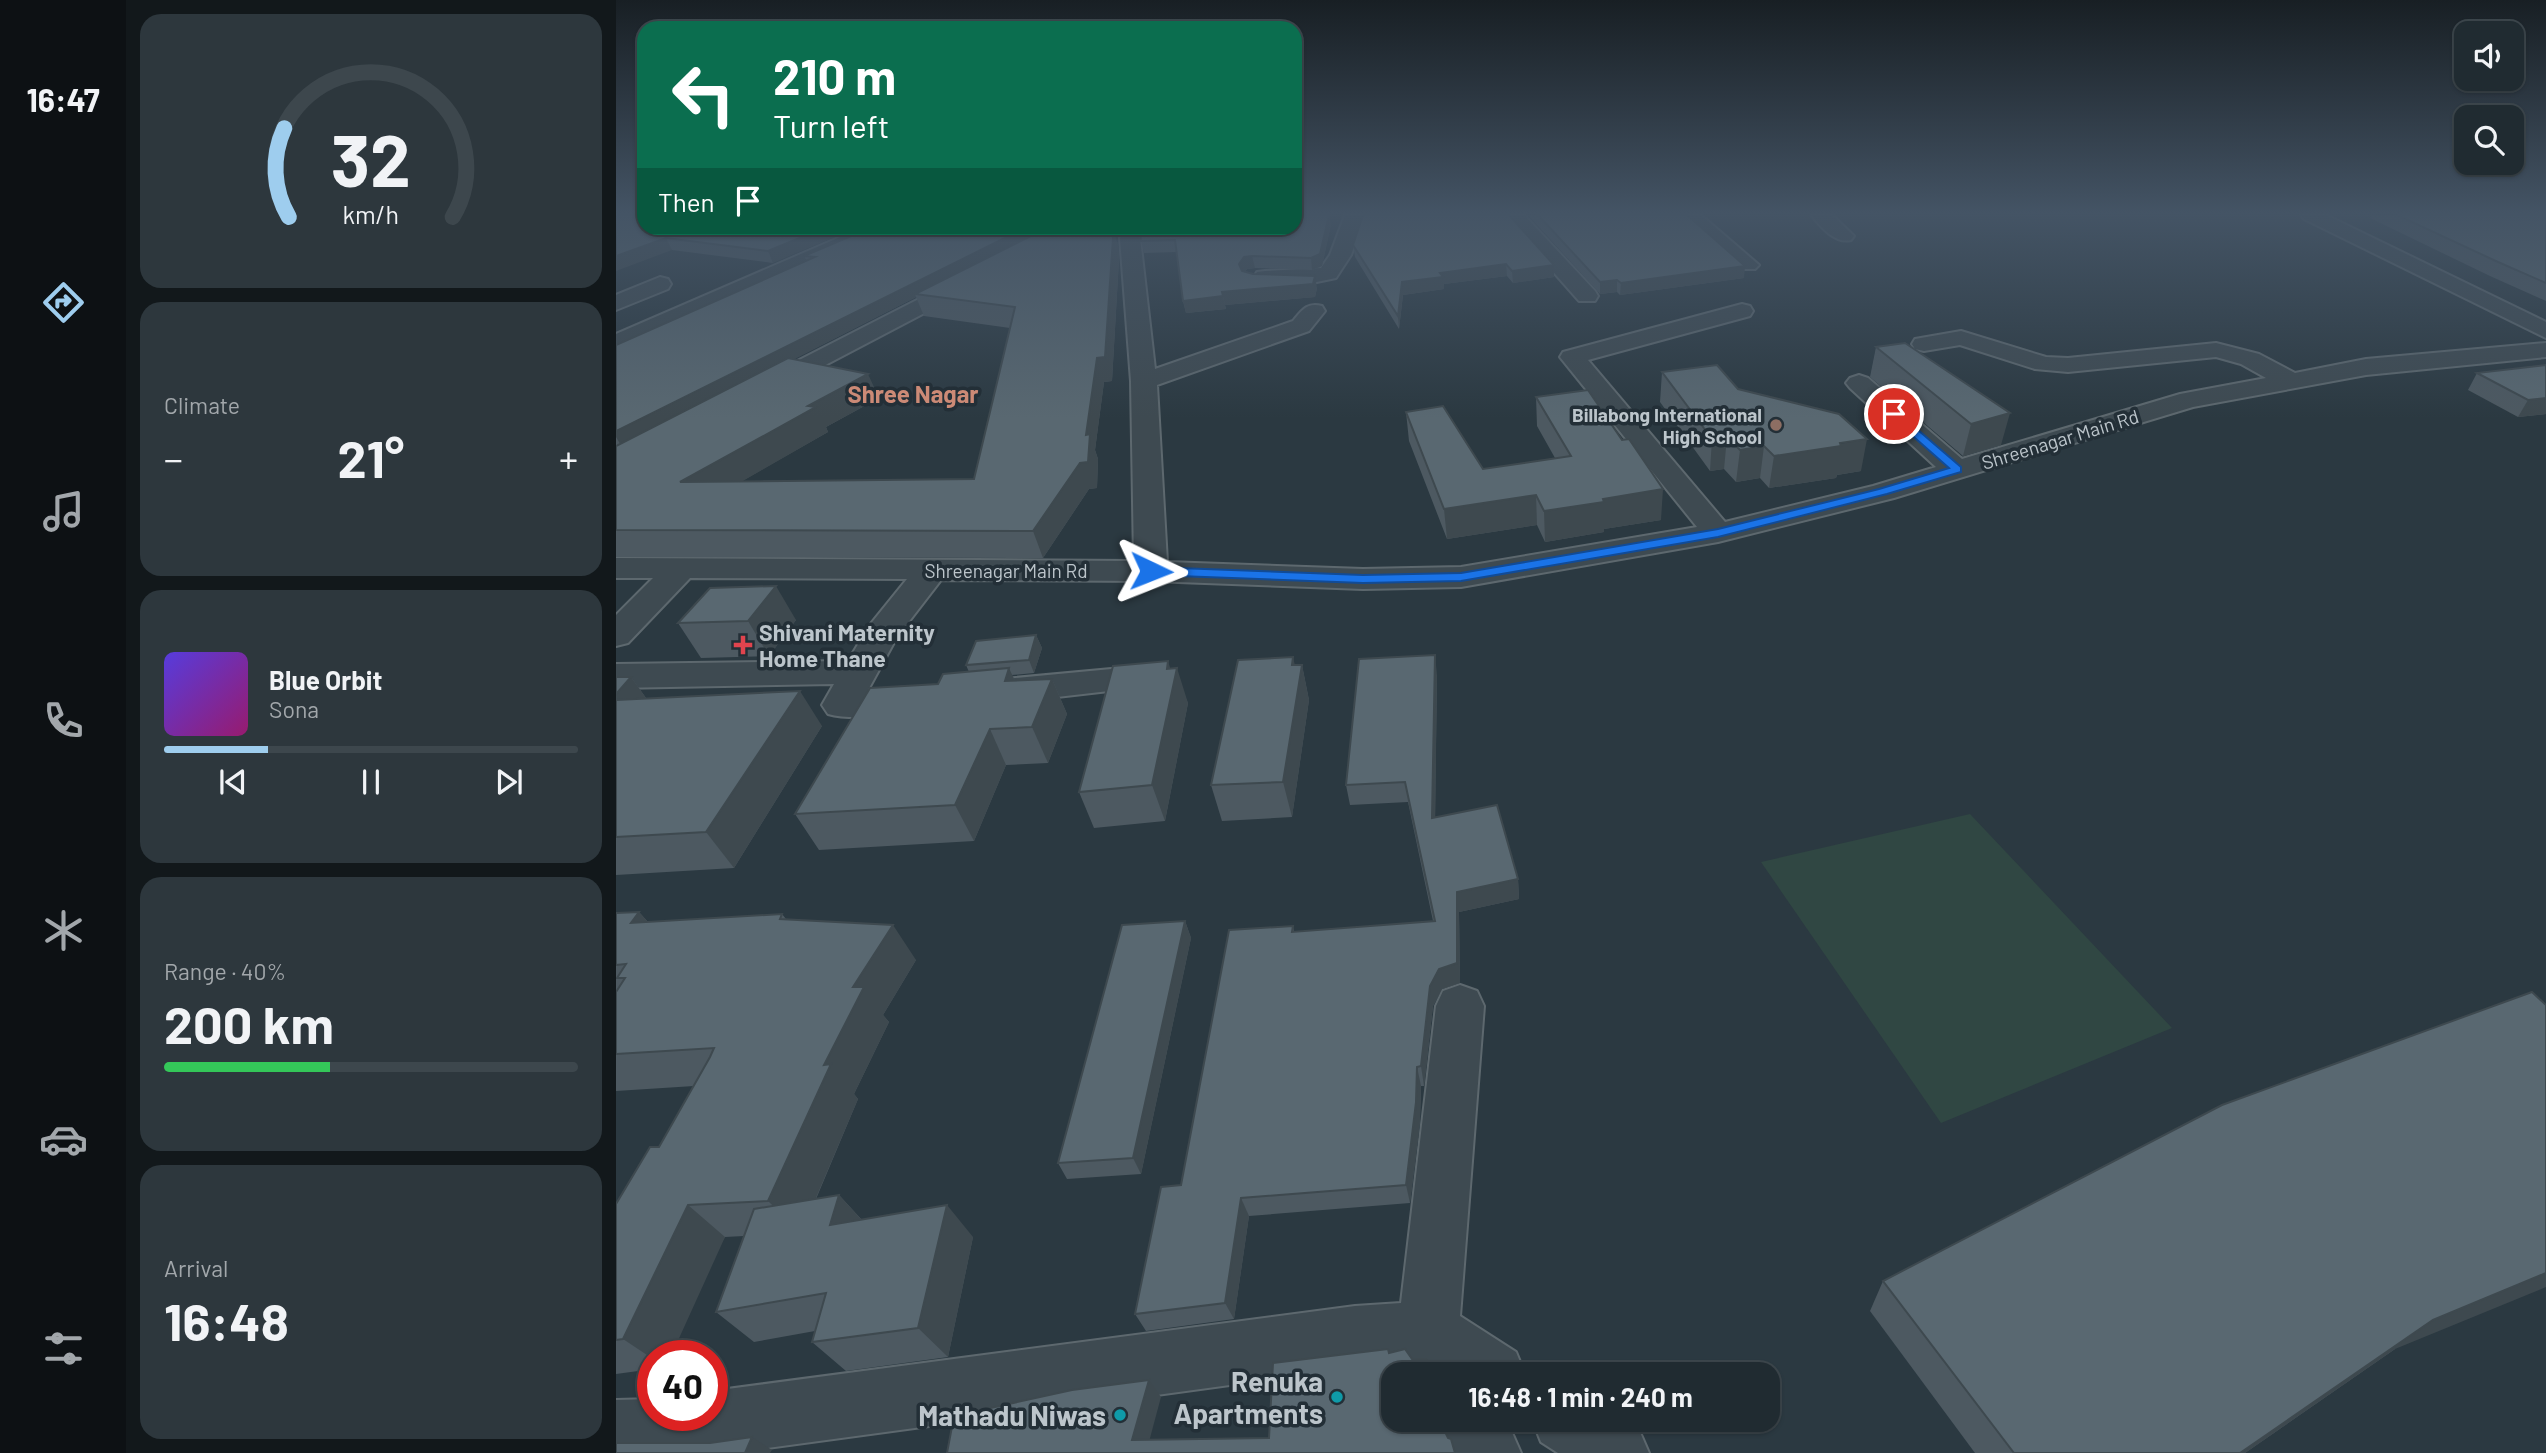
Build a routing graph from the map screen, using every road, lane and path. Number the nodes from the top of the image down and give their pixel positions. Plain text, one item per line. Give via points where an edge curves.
1 (753, 283) edge
2 (964, 283) edge
3 (1133, 283) edge
4 (1575, 283) edge
5 (2448, 283) edge
6 (2477, 283) edge
7 (660, 284) dead end
8 (1587, 296) dead end
9 (616, 303) edge
10 (1314, 310) dead end
11 (1742, 310) dead end
12 (616, 316) edge
13 (2546, 316) edge
14 (657, 325) junction
15 (2546, 331) edge
16 (616, 343) edge
17 (1924, 344) dead end
18 (2546, 350) edge
19 (1144, 381) junction
20 (2291, 381) junction
21 (1859, 383) dead end
22 (739, 400) edge
23 (1957, 470) junction
24 (1718, 533) junction
25 (616, 568) edge
26 (682, 568) junction
27 (932, 570) junction
28 (1151, 571) junction
29 (616, 635) edge
30 (860, 672) junction
31 (616, 676) edge
32 (1122, 680) edge
33 (1460, 1006) dead end
34 (1438, 1352) edge
35 (1463, 1362) edge
36 (616, 1432) edge
37 (1478, 1432) edge
38 (1584, 1432) edge
39 (1488, 1453) edge
40 (1616, 1453) edge

1 - 14 street
2 - 22 street
3 - 19 street
4 - 8 street
5 - 15 street
6 - 13 street
7 - 9 street
10 - 19 street via 1301,326
11 - 24 street via 1572,357
12 - 14 street
14 - 16 street
17 - 20 street via 1961,338 2044,363 2068,365 2216,350 2250,359
18 - 20 street, Shreenagar Main Rd via 2366,367
19 - 28 street
20 - 23 street, Shreenagar Main Rd via 2189,400
21 - 23 street
23 - 24 street, Shreenagar Main Rd
24 - 28 street, Shreenagar Main Rd via 1461,577 1363,579
25 - 26 street, Shreenagar Main Rd
26 - 27 street, Shreenagar Main Rd
26 - 29 street
27 - 28 street, Shreenagar Main Rd
27 - 30 street via 881,634
30 - 31 street
30 - 32 street via 841,705
33 - 34 street
34 - 35 street
34 - 36 street via 1328,1340 654,1431
37 - 39 street
38 - 40 street

